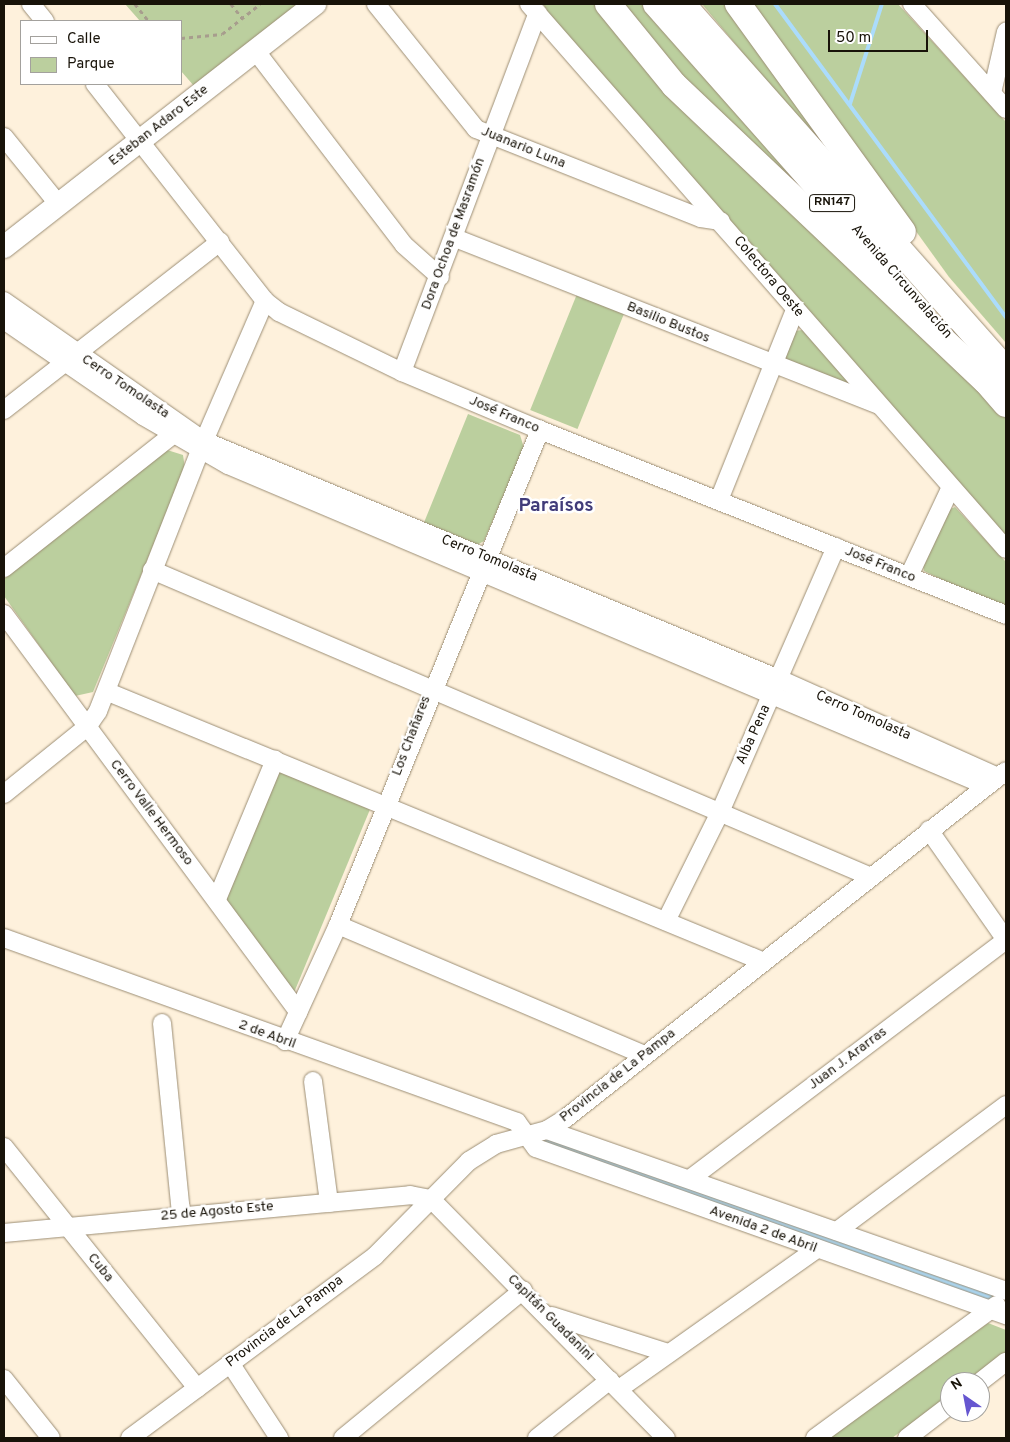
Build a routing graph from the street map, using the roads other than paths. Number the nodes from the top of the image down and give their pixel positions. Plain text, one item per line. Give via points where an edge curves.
1 (30, 4) edge
2 (314, 4) edge
3 (376, 4) edge
4 (608, 4) edge
5 (656, 4) edge
6 (682, 4) edge
7 (738, 4) edge
8 (912, 4) edge
9 (534, 8) edge
10 (44, 20) edge
11 (1006, 32) edge
12 (255, 50) junction
13 (97, 85) edge
14 (992, 93) junction
15 (1006, 109) edge
16 (489, 136) junction
17 (4, 137) edge
18 (141, 140) junction
19 (58, 204) junction
20 (721, 221) junction
21 (455, 238) junction
22 (220, 242) junction
23 (4, 247) edge
24 (440, 276) junction
25 (4, 301) edge
26 (265, 301) junction
27 (795, 310) junction
28 (4, 320) edge
29 (972, 331) junction
30 (70, 358) junction
31 (772, 364) junction
32 (402, 372) junction
33 (996, 376) edge
34 (1006, 404) edge
35 (882, 406) junction
36 (4, 410) edge
37 (540, 430) junction
38 (178, 431) junction
39 (202, 446) junction
40 (951, 487) junction
41 (719, 500) junction
42 (836, 547) junction
43 (1006, 550) edge
44 (483, 564) junction
45 (4, 568) edge
46 (152, 570) junction
47 (910, 576) junction
48 (4, 614) edge
49 (1006, 615) edge
50 (776, 686) junction
51 (430, 690) junction
52 (108, 692) junction
53 (87, 727) junction
54 (275, 760) junction
55 (997, 778) edge
56 (4, 794) edge
57 (386, 805) junction
58 (721, 810) junction
59 (929, 830) junction
60 (871, 877) junction
61 (217, 899) junction
62 (666, 921) junction
63 (338, 926) junction
64 (4, 938) edge
65 (1006, 940) edge
66 (762, 961) junction
67 (299, 1012) junction
68 (162, 1023) dead end
69 (285, 1041) junction
70 (645, 1055) junction
71 (313, 1080) dead end
72 (1006, 1105) edge
73 (547, 1130) junction
74 (526, 1134) junction
75 (4, 1147) edge
76 (690, 1179) junction
77 (431, 1199) junction
78 (329, 1203) junction
79 (182, 1215) junction
80 (67, 1226) junction
81 (837, 1231) junction
82 (4, 1234) edge
83 (817, 1249) junction
84 (523, 1290) junction
85 (1006, 1291) edge
86 (1006, 1299) edge
87 (998, 1313) edge
88 (549, 1316) junction
89 (668, 1354) junction
90 (1006, 1362) edge
91 (230, 1363) junction
92 (990, 1374) edge
93 (4, 1379) edge
94 (615, 1384) junction
95 (197, 1388) junction
96 (940, 1413) edge
97 (51, 1438) edge
98 (130, 1438) edge
99 (279, 1438) edge
100 (343, 1438) edge
101 (537, 1438) edge
102 (666, 1438) edge
103 (815, 1438) edge
104 (907, 1438) edge

1 - 10 street
2 - 12 main road, Esteban Adaro Este
3 - 16 street, Juanario Luna via 468,123
4 - 33 highway via 674,85
5 - 33 highway, Avenida Circunvalación / RN147
6 - 29 highway, Avenida Circunvalación / RN147
7 - 29 highway
8 - 14 street
9 - 16 street, Dora Ochoa de Masramón
9 - 20 street, Colectora Oeste
11 - 14 street
12 - 18 main road, Esteban Adaro Este
12 - 24 street via 404,245
13 - 18 street, José Franco
14 - 15 street
16 - 20 street, Juanario Luna via 701,218
16 - 21 street, Dora Ochoa de Masramón
17 - 19 street
18 - 19 main road, Esteban Adaro Este
18 - 22 street, José Franco
19 - 23 main road, Esteban Adaro Este
20 - 27 street, Colectora Oeste
21 - 24 street, Dora Ochoa de Masramón
21 - 31 street, Basilio Bustos
22 - 26 street, José Franco
22 - 30 street
24 - 32 street, Dora Ochoa de Masramón
25 - 30 street, Cerro Tomolasta
26 - 32 street, José Franco
26 - 39 street
27 - 31 street
27 - 35 street, Colectora Oeste
28 - 30 street, Cerro Tomolasta
29 - 33 highway, Avenida Circunvalación / RN147
30 - 36 street
30 - 38 street, Cerro Tomolasta
31 - 35 street, Basilio Bustos
31 - 41 street
32 - 37 street, José Franco
33 - 34 highway, Avenida Circunvalación / RN147
35 - 40 street, Colectora Oeste
37 - 41 street, José Franco
37 - 44 street, Los Chañares
38 - 39 street, Cerro Tomolasta
38 - 45 street
39 - 44 street, Cerro Tomolasta
39 - 46 street
40 - 43 street, Colectora Oeste
40 - 47 street
41 - 42 street, José Franco
42 - 47 street, José Franco
42 - 50 street, Alba Pena
44 - 50 street, Cerro Tomolasta
44 - 51 street, Los Chañares
46 - 51 street
46 - 52 street
47 - 49 street, José Franco
48 - 53 street, Cerro Valle Hermoso
50 - 55 street, Cerro Tomolasta
50 - 58 street, Alba Pena
51 - 57 street, Los Chañares
51 - 58 street
52 - 53 street
52 - 54 street
53 - 56 street
53 - 61 street, Cerro Valle Hermoso
54 - 57 street
54 - 61 street
55 - 59 street, Provincia de La Pampa
57 - 62 street
57 - 63 street, Los Chañares
58 - 60 street
58 - 62 street, Alba Pena
59 - 60 street, Provincia de La Pampa
59 - 65 street
60 - 66 street, Provincia de La Pampa
61 - 67 street, Cerro Valle Hermoso
62 - 66 street
63 - 67 street, Los Chañares
63 - 70 street
64 - 69 street, 2 de Abril
65 - 76 street, Juan J. Ararras
66 - 70 street, Provincia de La Pampa
67 - 69 street, Los Chañares
68 - 79 street
69 - 74 street, 2 de Abril via 517,1122
70 - 73 street, Provincia de La Pampa
71 - 78 street
72 - 81 street
73 - 74 street, Provincia de La Pampa
73 - 76 street, Avenida 2 de Abril
74 - 77 street, Provincia de La Pampa via 496,1144 468,1161
74 - 83 street, Avenida 2 de Abril via 536,1148
75 - 80 street, Cuba
76 - 81 street, Avenida 2 de Abril
77 - 78 street, 25 de Agosto Este via 410,1195
77 - 84 street, Capitán Guadanini
77 - 91 street, Provincia de La Pampa via 374,1256
78 - 79 street, 25 de Agosto Este
79 - 80 street, 25 de Agosto Este
80 - 82 street, 25 de Agosto Este
80 - 95 street, Cuba
81 - 85 street, Avenida 2 de Abril
83 - 87 street, Avenida 2 de Abril
83 - 89 street
84 - 88 street, Capitán Guadanini
84 - 100 street
86 - 87 street
87 - 103 street
88 - 89 street
88 - 94 street, Capitán Guadanini
89 - 94 street
90 - 92 street
91 - 95 street, Provincia de La Pampa
91 - 99 street
93 - 97 street
94 - 101 street
94 - 102 street, Capitán Guadanini
95 - 98 street, Provincia de La Pampa
96 - 104 street

